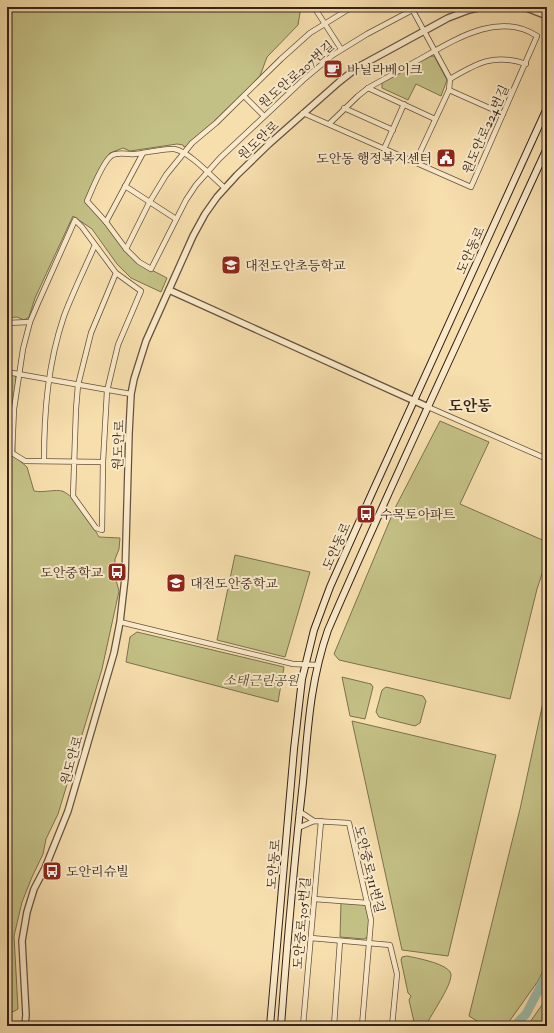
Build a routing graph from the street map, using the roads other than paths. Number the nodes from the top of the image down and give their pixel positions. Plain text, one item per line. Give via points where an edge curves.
1 (314, 7) edge
2 (352, 7) edge
3 (418, 7) edge
4 (482, 7) edge
5 (524, 7) edge
6 (533, 8) edge
7 (411, 9) edge
8 (547, 16) edge
9 (324, 24) junction
10 (423, 31) junction
11 (341, 49) junction
12 (434, 52) junction
13 (526, 64) junction
14 (450, 79) junction
15 (368, 88) junction
16 (449, 90) junction
17 (244, 96) junction
18 (404, 104) junction
19 (344, 108) junction
20 (547, 108) edge
21 (304, 113) junction
22 (503, 114) junction
23 (264, 116) junction
24 (435, 119) junction
25 (329, 124) junction
26 (393, 130) junction
27 (547, 148) edge
28 (384, 149) junction
29 (184, 152) junction
30 (143, 153) junction
31 (416, 163) junction
32 (206, 172) junction
33 (125, 186) junction
34 (224, 188) junction
35 (149, 203) junction
36 (176, 220) junction
37 (106, 222) junction
38 (95, 245) junction
39 (126, 249) junction
40 (116, 273) junction
41 (169, 290) junction
42 (30, 322) junction
43 (7, 323) edge
44 (7, 372) edge
45 (18, 374) junction
46 (48, 379) junction
47 (78, 385) junction
48 (107, 391) junction
49 (131, 394) junction
50 (414, 400) junction
51 (428, 407) junction
52 (547, 459) edge
53 (44, 461) junction
54 (74, 461) junction
55 (103, 462) junction
56 (120, 622) junction
57 (304, 665) junction
58 (318, 665) junction
59 (299, 811) junction
60 (314, 821) junction
61 (321, 821) junction
62 (298, 828) junction
63 (314, 899) junction
64 (368, 903) junction
65 (311, 938) junction
66 (340, 941) junction
67 (370, 943) junction
68 (24, 1026) edge
69 (270, 1026) edge
70 (281, 1026) edge
71 (303, 1026) edge
72 (334, 1026) edge
73 (362, 1026) edge
74 (392, 1026) edge

1 - 9 street
2 - 9 street, 원도안로207번길
3 - 7 street, 원도안로207번길
4 - 10 street, 원도안로 via 448,18
5 - 6 street
6 - 8 street
7 - 10 street
7 - 11 street, 원도안로207번길
9 - 11 street
9 - 17 street, 원도안로207번길 via 281,58
10 - 12 street
10 - 21 street, 원도안로 via 358,67
11 - 23 street, 원도안로207번길
12 - 13 street, 원도안로224번길 via 453,40 486,28 517,28 537,36
12 - 14 street
12 - 15 street
13 - 14 street via 507,60 488,61
13 - 22 street, 원도안로224번길
14 - 16 street
15 - 18 street
15 - 19 street
16 - 22 street
16 - 24 street
17 - 23 street
17 - 29 street, 원도안로207번길
18 - 24 street
18 - 26 street
19 - 25 street
19 - 26 street
20 - 50 main road, 도안동로
21 - 25 street, 원도안로224번길
21 - 34 street, 원도안로
22 - 31 street, 원도안로224번길 via 471,187
23 - 32 street, 원도안로207번길
24 - 31 street
25 - 28 street, 원도안로224번길
26 - 28 street
27 - 51 main road, 도안동로
28 - 31 street, 원도안로224번길
29 - 30 street, 원도안로207번길 via 173,149
29 - 32 street
29 - 35 street, 원도안로207번길
30 - 33 street
30 - 37 street, 원도안로207번길 via 112,155 103,168 87,201
32 - 34 street
32 - 36 street, 원도안로207번길 via 186,200
33 - 35 street
33 - 37 street
34 - 41 street, 원도안로 via 202,219
35 - 36 street
35 - 39 street, 원도안로207번길
36 - 39 street, 원도안로207번길 via 151,269 138,262
37 - 39 street, 원도안로207번길
38 - 40 street
38 - 42 street via 75,220
38 - 46 street via 64,316
40 - 47 street via 91,333
40 - 48 street via 142,291 118,346
41 - 49 street, 원도안로 via 142,350
41 - 50 street
42 - 43 street
42 - 45 street
44 - 45 street
45 - 46 street
45 - 53 street via 12,453 25,461
46 - 47 street
46 - 53 street
47 - 48 street
47 - 54 street
48 - 49 street
48 - 55 street
49 - 56 street, 원도안로 via 125,571
50 - 51 street
50 - 57 main road, 도안동로 via 330,587
51 - 52 street
51 - 58 main road, 도안동로 via 328,630
53 - 54 street
54 - 55 street
54 - 55 street via 74,496 96,528 102,530
56 - 57 street
56 - 68 street, 원도안로 via 114,653 68,811 34,889 27,912 22,941 26,1015
57 - 58 street
57 - 69 main road, 도안동로
58 - 59 main road, 도안동로 via 311,697
59 - 60 street
59 - 62 main road, 도안동로
60 - 61 street, 도안중로311번길
60 - 62 street
61 - 63 street, 도안중로305번길
61 - 64 street, 도안중로311번길 via 349,823
62 - 70 main road, 도안동로
63 - 64 street
63 - 65 street, 도안중로305번길
64 - 67 street, 도안중로311번길 via 372,920
65 - 66 street
65 - 71 street, 도안중로305번길
66 - 67 street
66 - 72 street
67 - 73 street, 도안중로311번길
67 - 74 street via 390,945 397,974

